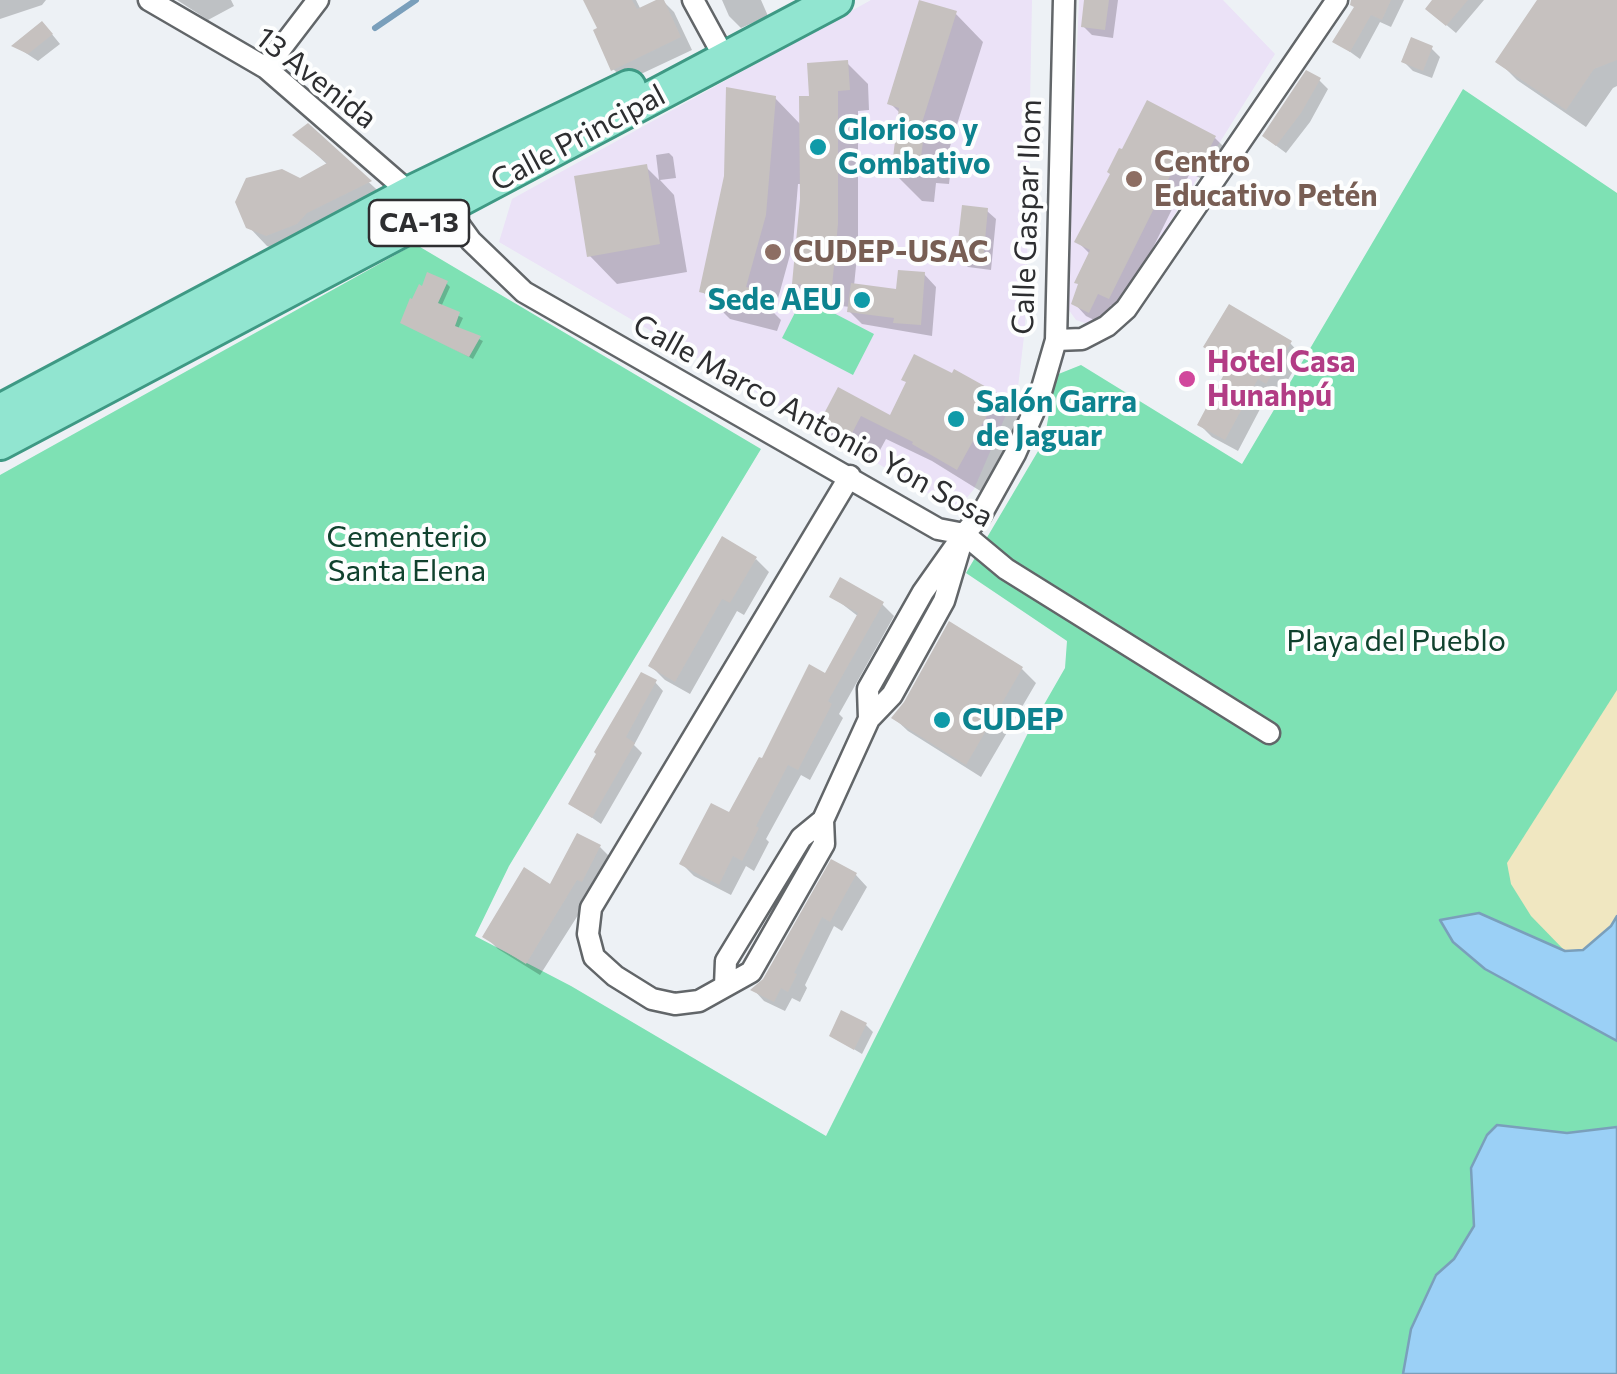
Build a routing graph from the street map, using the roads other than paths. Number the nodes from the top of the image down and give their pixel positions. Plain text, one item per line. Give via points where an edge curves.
1 (149, 0) edge
2 (318, 0) edge
3 (693, 0) edge
4 (797, 0) edge
5 (836, 0) edge
6 (1064, 0) edge
7 (1337, 0) edge
8 (716, 44) junction
9 (266, 68) junction
10 (410, 193) junction
11 (441, 211) junction
12 (1056, 340) junction
13 (0, 411) edge
14 (0, 443) edge
15 (850, 476) junction
16 (964, 534) junction
17 (1269, 733) dead end

1 - 9 street, 13 Avenida
2 - 9 street
3 - 8 street
4 - 8 main road, Calle Principal / CA-13
5 - 11 main road, Calle Principal / CA-13
6 - 12 street, Calle Gaspar Ilom
7 - 12 street via 1126,309 1082,338
8 - 10 main road, Calle Principal / CA-13
9 - 10 street, 13 Avenida
10 - 11 street, 13 Avenida
10 - 13 main road, Calle Principal / CA-13
11 - 14 main road, Calle Principal / CA-13
11 - 15 street, Calle Marco Antonio Yon Sosa via 524,292
12 - 16 street, Calle Gaspar Ilom via 1015,454
15 - 16 street, Calle Marco Antonio Yon Sosa via 938,529
15 - 16 street, Calle Gaspar Ilom via 591,908 594,957 652,999 699,1001 725,986 726,961 800,838 824,820 869,720 868,689
16 - 17 street, Calle Marco Antonio Yon Sosa via 1006,568

